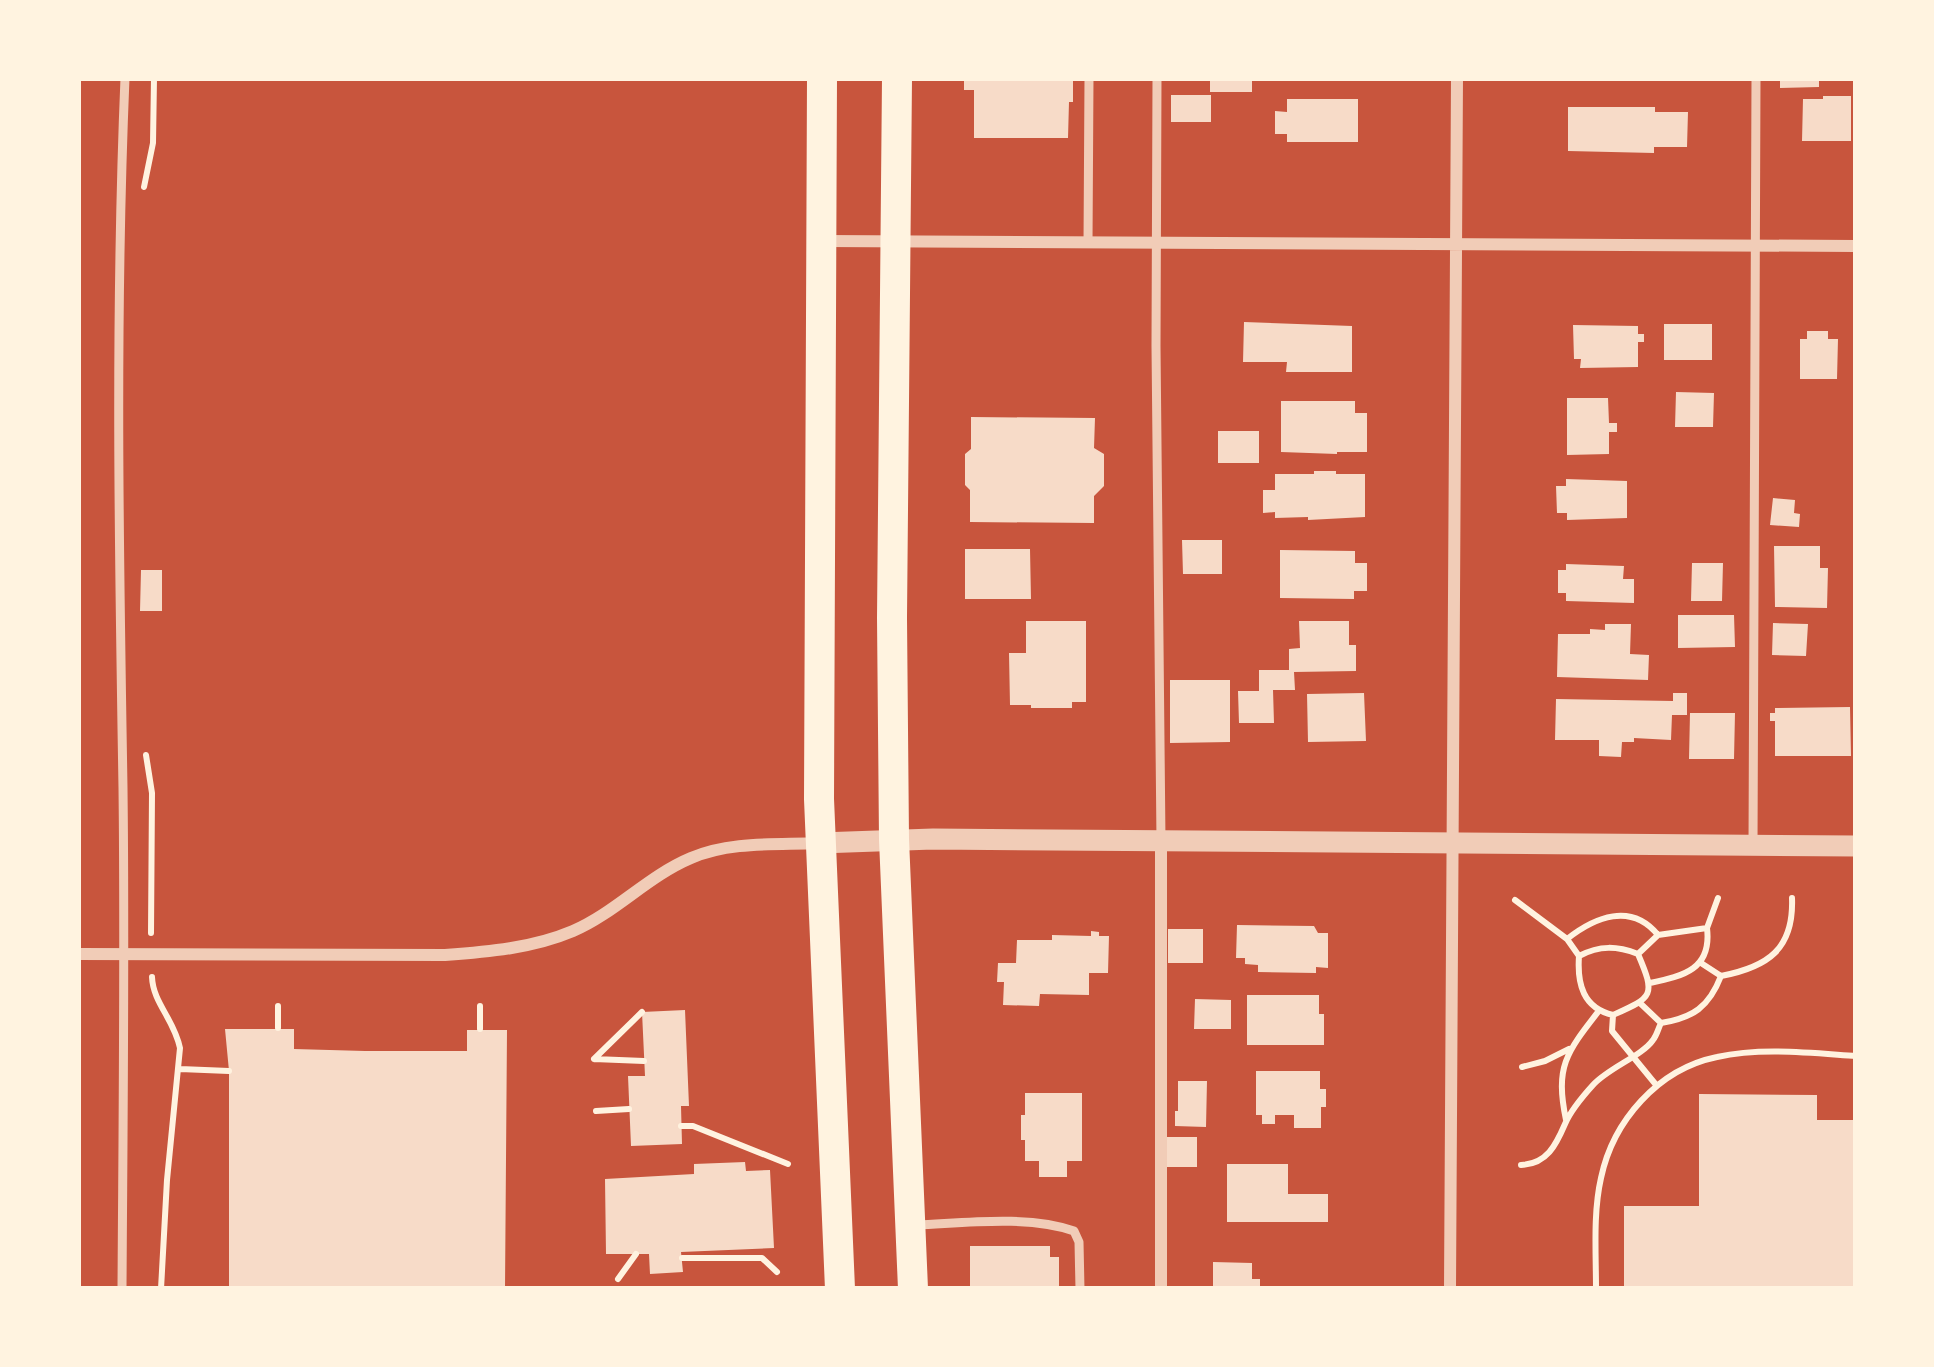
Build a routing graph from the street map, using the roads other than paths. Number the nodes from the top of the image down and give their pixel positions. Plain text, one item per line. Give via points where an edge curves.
1 (125, 78) edge
2 (822, 78) edge
3 (896, 78) edge
4 (1089, 78) edge
5 (1157, 78) edge
6 (1457, 78) edge
7 (1756, 78) edge
8 (823, 242) junction
9 (896, 242) junction
10 (1088, 242) junction
11 (1156, 243) junction
12 (1456, 245) junction
13 (1756, 246) junction
14 (1856, 246) edge
15 (894, 839) junction
16 (1161, 842) junction
17 (820, 843) junction
18 (1451, 844) junction
19 (1754, 846) junction
20 (1856, 846) edge
21 (78, 954) edge
22 (123, 955) junction
23 (909, 1226) junction
24 (122, 1289) edge
25 (840, 1289) edge
26 (913, 1289) edge
27 (1080, 1289) edge
28 (1161, 1289) edge
29 (1450, 1289) edge

1 - 22 lane
2 - 8 highway
3 - 9 highway
4 - 10 lane
5 - 11 lane
6 - 12 street
7 - 13 lane
8 - 9 street
8 - 17 highway
9 - 10 street
9 - 15 highway
10 - 11 street
11 - 12 street
11 - 16 lane
12 - 13 street
12 - 18 street
13 - 14 street
13 - 19 lane
15 - 16 street
15 - 17 street
15 - 23 highway
16 - 18 street
16 - 28 street
17 - 22 street via 694,856 574,931 492,951
17 - 25 highway
18 - 19 street
18 - 29 street
19 - 20 street
21 - 22 street
22 - 24 lane
23 - 26 highway
23 - 27 lane via 990,1222 1074,1231

